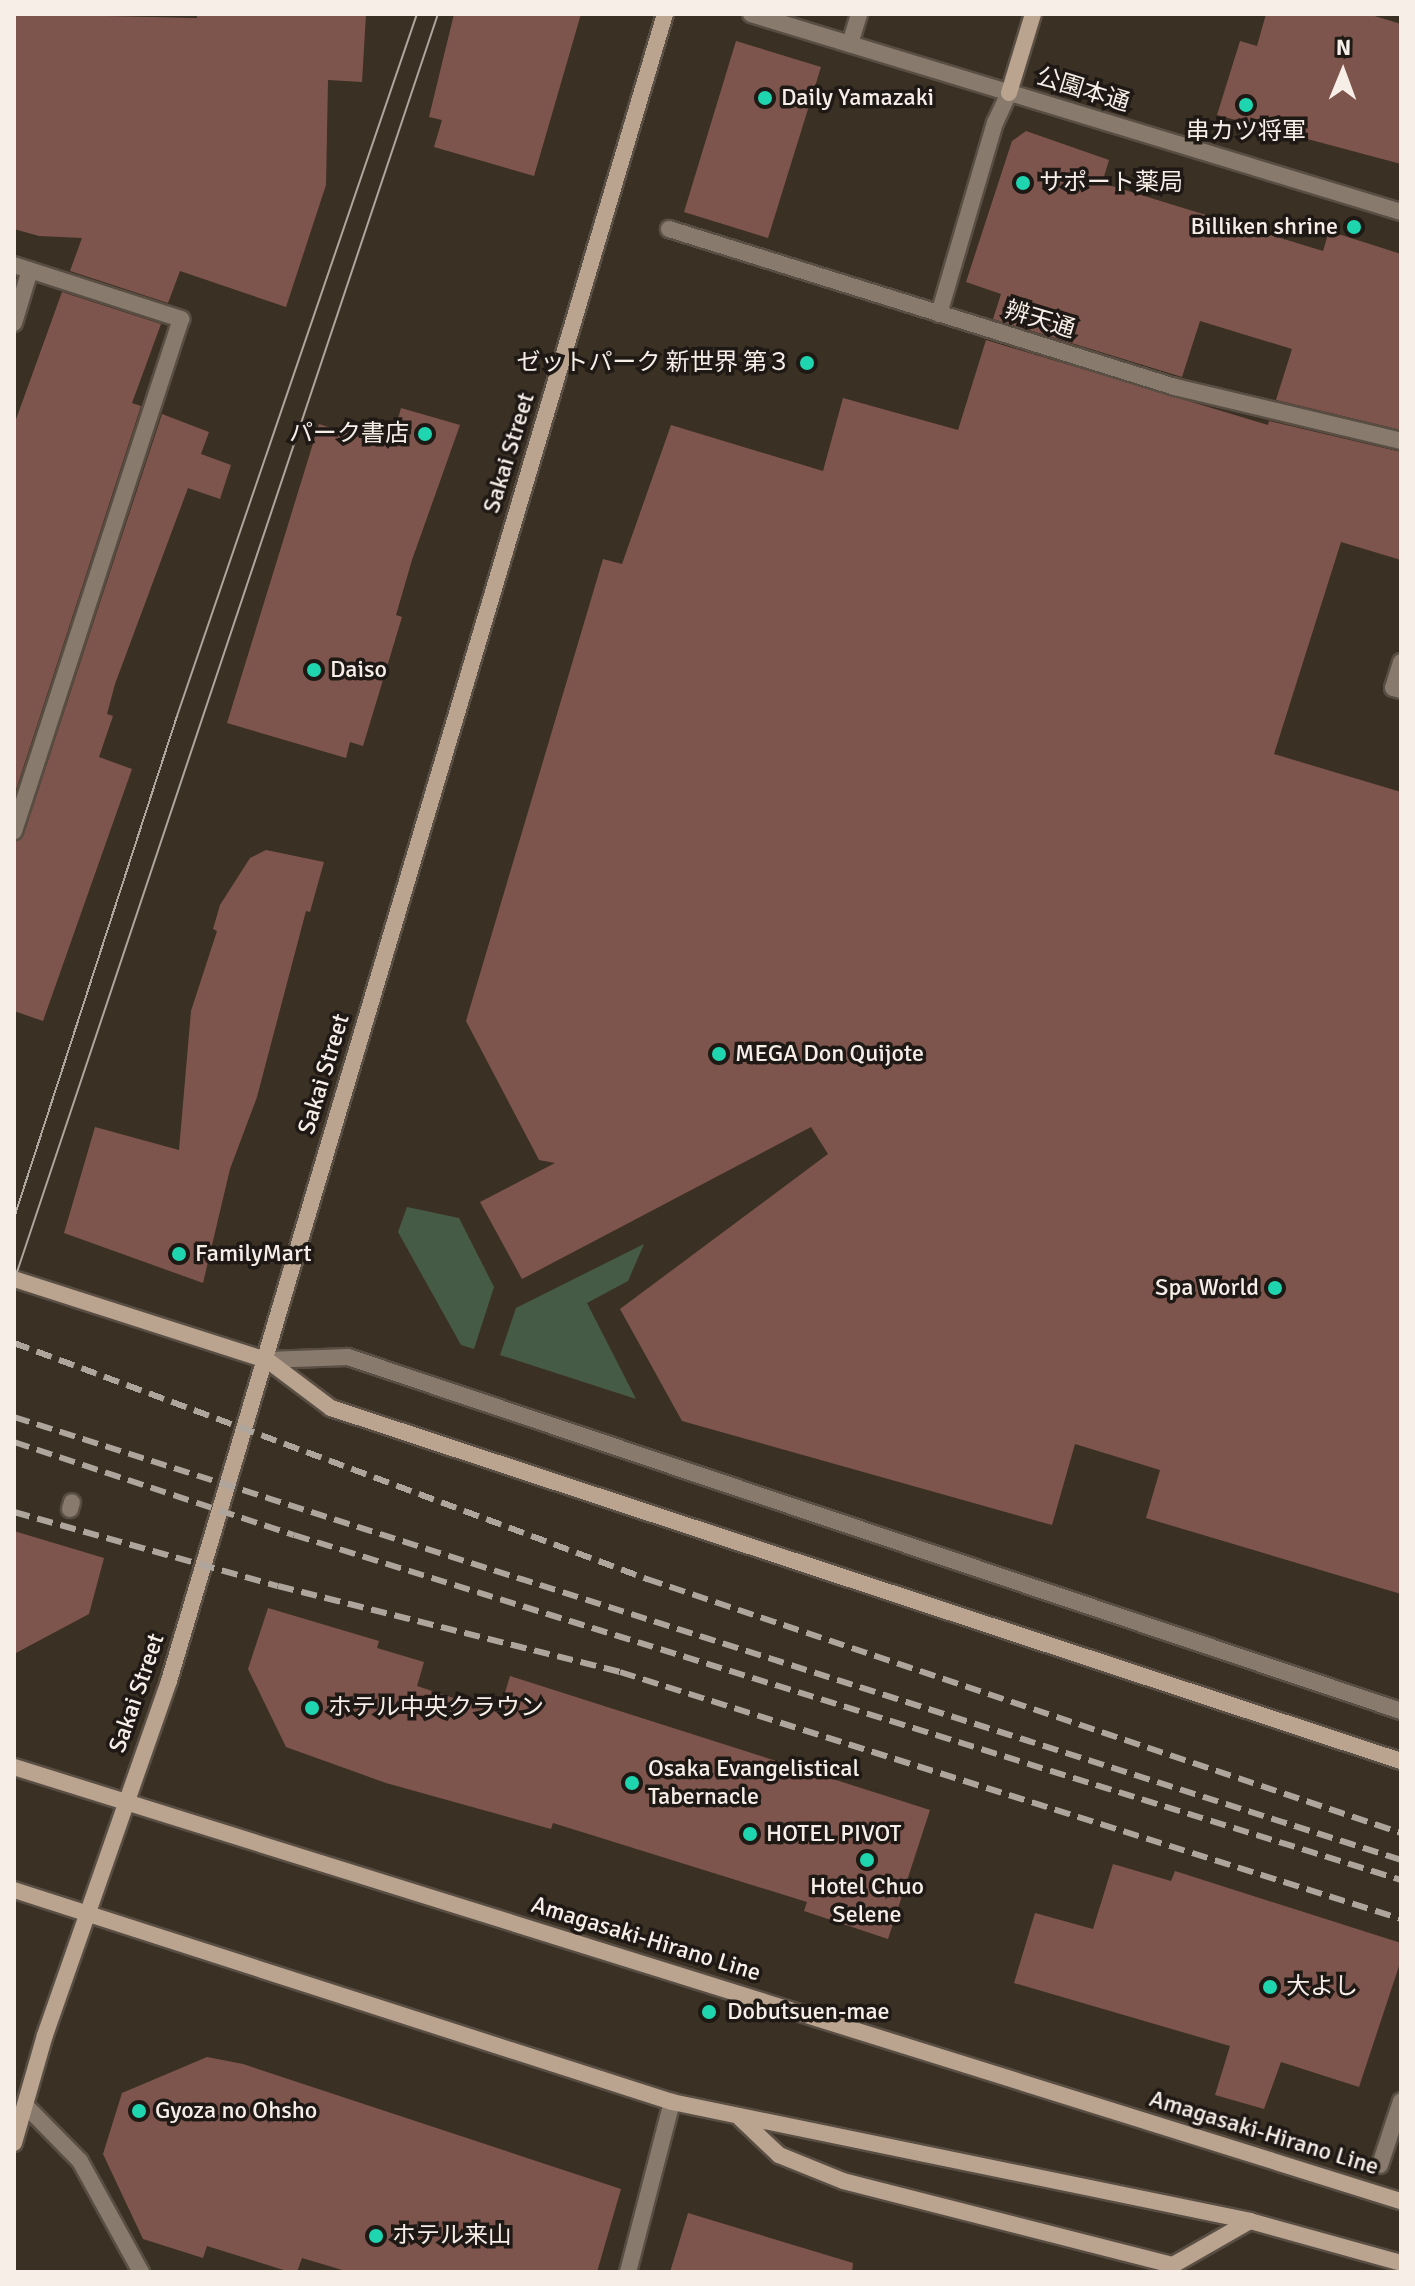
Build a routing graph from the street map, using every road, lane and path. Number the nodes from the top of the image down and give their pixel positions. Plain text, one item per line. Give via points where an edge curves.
1 (665, 14) edge
2 (751, 14) edge
3 (859, 14) edge
4 (1033, 14) edge
5 (850, 44) junction
6 (1009, 93) junction
7 (1401, 212) edge
8 (669, 229) dead end
9 (22, 268) edge
10 (939, 314) junction
11 (14, 323) edge
12 (1401, 441) edge
13 (1401, 662) edge
14 (1401, 690) edge
15 (14, 831) edge
16 (14, 1279) edge
17 (267, 1360) junction
18 (1401, 1711) edge
19 (1401, 1761) edge
20 (14, 1767) edge
21 (125, 1800) junction
22 (14, 1890) edge
23 (87, 1913) junction
24 (1401, 2101) edge
25 (672, 2102) junction
26 (25, 2105) junction
27 (739, 2117) junction
28 (14, 2143) edge
29 (1380, 2165) dead end
30 (1401, 2201) edge
31 (1250, 2221) junction
32 (1401, 2263) edge
33 (141, 2272) edge
34 (628, 2272) edge

1 - 17 street, Sakai Street
2 - 5 street, 公園本通
3 - 5 street
4 - 6 street
5 - 6 street, 公園本通
6 - 7 street, 公園本通
6 - 10 street
8 - 10 street, 辨天通
9 - 11 street
9 - 15 street via 181,319
10 - 12 street, 辨天通 via 1175,387
13 - 14 street via 1393,688
16 - 17 street
17 - 18 street via 348,1357
17 - 19 street via 331,1408
17 - 21 street, Sakai Street via 169,1681
20 - 21 street, Amagasaki-Hirano Line
21 - 23 street, Sakai Street
21 - 30 street, Amagasaki-Hirano Line
22 - 23 street
23 - 25 street
23 - 26 street, Sakai Street
24 - 29 street
25 - 27 street
25 - 34 street
26 - 28 street, Sakai Street
26 - 33 street via 80,2161
27 - 31 street
27 - 31 street via 779,2155 843,2181 1173,2265
31 - 32 street

